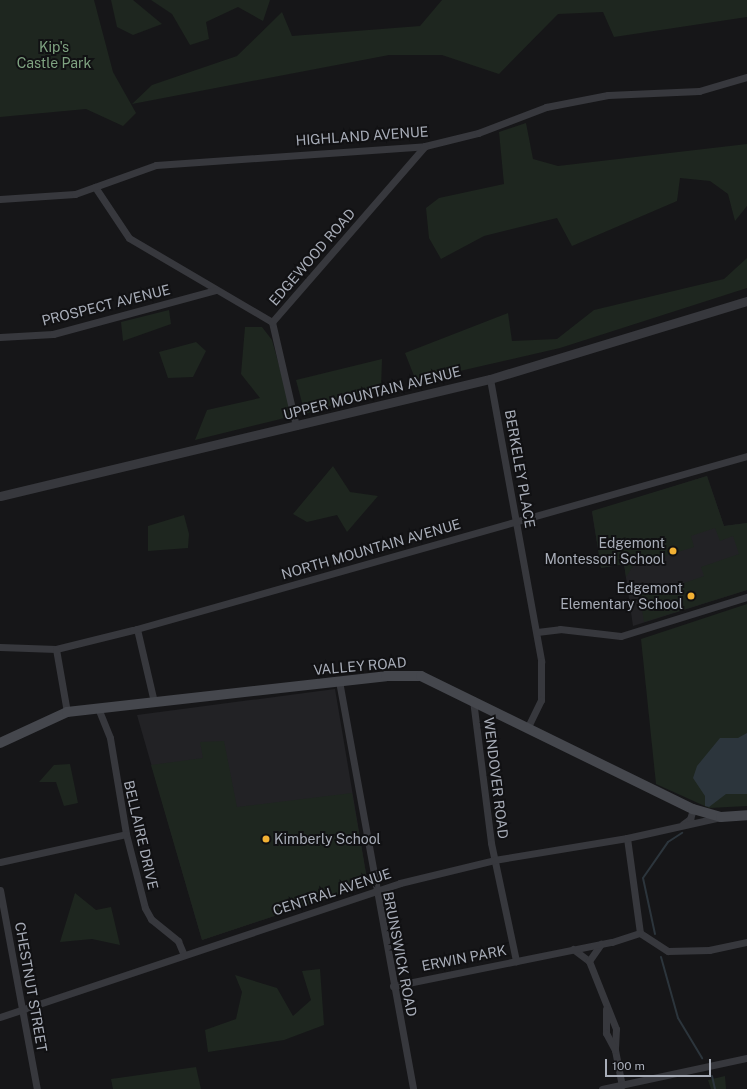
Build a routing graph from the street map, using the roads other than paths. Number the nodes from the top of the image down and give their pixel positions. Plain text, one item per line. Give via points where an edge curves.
1 (747, 77) edge
2 (425, 146) junction
3 (94, 187) junction
4 (0, 199) edge
5 (216, 290) junction
6 (747, 301) edge
7 (272, 322) junction
8 (0, 337) edge
9 (490, 379) junction
10 (296, 426) junction
11 (747, 456) edge
12 (0, 496) edge
13 (516, 521) junction
14 (747, 597) edge
15 (136, 629) junction
16 (537, 632) junction
17 (0, 647) edge
18 (56, 649) junction
19 (339, 681) junction
20 (473, 700) junction
21 (154, 702) junction
22 (98, 708) junction
23 (67, 712) junction
24 (528, 727) junction
25 (0, 743) edge
26 (693, 809) junction
27 (747, 815) edge
28 (721, 817) junction
29 (681, 826) junction
30 (126, 834) junction
31 (627, 838) junction
32 (494, 860) junction
33 (0, 862) edge
34 (0, 890) edge
35 (375, 890) junction
36 (640, 932) junction
37 (747, 942) edge
38 (602, 944) junction
39 (573, 949) junction
40 (184, 955) junction
41 (516, 961) junction
42 (589, 961) junction
43 (393, 986) junction
44 (606, 1008) junction
45 (22, 1009) junction
46 (0, 1017) edge
47 (615, 1050) junction
48 (747, 1058) edge
49 (622, 1085) junction
50 (37, 1089) edge
51 (413, 1089) edge
52 (602, 1089) edge

1 - 2 street, HIGHLAND AVENUE via 699,91 608,95 546,107 478,133
2 - 3 street, HIGHLAND AVENUE via 156,165
2 - 7 street, EDGEWOOD ROAD
3 - 4 street, HIGHLAND AVENUE via 75,194
3 - 5 street via 129,238
5 - 7 street
5 - 8 street, PROSPECT AVENUE via 53,334
6 - 9 street, UPPER MOUNTAIN AVENUE
7 - 10 street, EDGEWOOD ROAD
9 - 10 street, UPPER MOUNTAIN AVENUE
9 - 13 street, BERKELEY PLACE
10 - 12 street, UPPER MOUNTAIN AVENUE
11 - 13 street, NORTH MOUNTAIN AVENUE
13 - 15 street, NORTH MOUNTAIN AVENUE
13 - 16 street, BERKELEY PLACE
14 - 16 street via 621,636 560,629
15 - 18 street, NORTH MOUNTAIN AVENUE
15 - 21 street
16 - 24 street, BERKELEY PLACE via 542,693
17 - 18 street, NORTH MOUNTAIN AVENUE
18 - 23 street
19 - 20 main road, VALLEY ROAD via 421,676
19 - 21 main road, VALLEY ROAD
19 - 35 street, BRUNSWICK ROAD
20 - 24 main road, VALLEY ROAD
20 - 32 street, WENDOVER ROAD
21 - 22 main road, VALLEY ROAD
22 - 23 main road, VALLEY ROAD
22 - 30 street, BELLAIRE DRIVE via 110,738
23 - 25 main road, VALLEY ROAD
24 - 26 main road, VALLEY ROAD
26 - 28 main road, VALLEY ROAD
26 - 29 street via 690,819
27 - 28 main road, VALLEY ROAD
28 - 29 street, CENTRAL AVENUE
29 - 31 street, CENTRAL AVENUE
30 - 33 street
30 - 40 street, BELLAIRE DRIVE via 151,919 178,940
31 - 32 street, CENTRAL AVENUE
31 - 36 street
32 - 35 street, CENTRAL AVENUE
32 - 41 street, ERWIN PARK
34 - 45 street, CHESTNUT STREET
35 - 40 street, CENTRAL AVENUE
35 - 43 street, BRUNSWICK ROAD
36 - 37 street via 668,951 709,950
36 - 38 street, ERWIN PARK
38 - 39 street, ERWIN PARK
38 - 42 street
39 - 41 street, ERWIN PARK
39 - 42 street
40 - 45 street, CENTRAL AVENUE
41 - 43 street, ERWIN PARK
42 - 44 street
43 - 51 street, BRUNSWICK ROAD
44 - 47 street via 606,1033
44 - 47 street via 617,1032
45 - 46 street, CENTRAL AVENUE
45 - 50 street, CHESTNUT STREET
47 - 49 street
48 - 49 street
49 - 52 street

